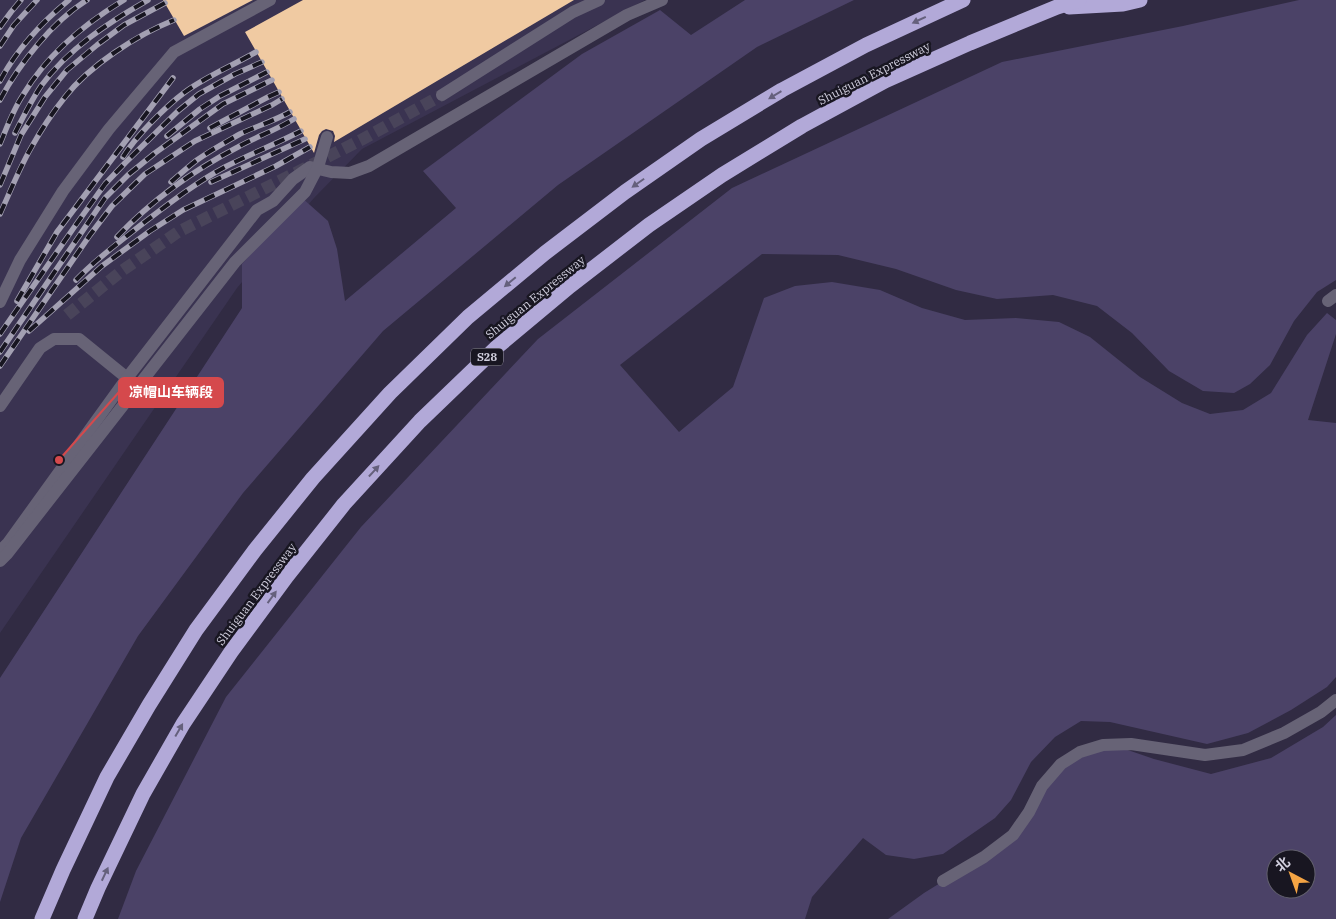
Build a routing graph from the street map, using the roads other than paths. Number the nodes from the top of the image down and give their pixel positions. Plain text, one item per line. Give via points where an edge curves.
1 (270, 0) edge
2 (599, 0) edge
3 (662, 0) edge
4 (963, 0) edge
5 (1079, 0) edge
6 (1140, 0) edge
7 (1058, 7) junction
8 (442, 95) tunnel mouth
9 (327, 137) dead end
10 (0, 302) edge
11 (127, 378) junction
12 (0, 406) edge
13 (0, 551) edge
14 (0, 561) edge
15 (1336, 700) edge
16 (943, 882) dead end
17 (42, 919) edge
18 (85, 919) edge

1 - 10 lane via 174,52 108,130 63,191 20,260
2 - 8 lane via 574,12
3 - 11 lane via 627,15 369,166 350,173 310,167 293,179 273,201 257,210
4 -> 17 highway, Shuiguan Expressway via 866,45 701,139 545,254 468,317 390,393 313,478 254,550 196,630 107,777
5 - 7 highway, Shuiguan Expressway / S28
6 - 7 highway via 1123,4
18 -> 7 highway, Shuiguan Expressway / S28 via 143,794 183,724 231,652 344,504 420,421 497,347 650,225 722,175 802,126 885,81
9 - 14 lane, bridge via 306,192 235,262
11 - 12 lane via 79,339 54,339 40,348
11 - 13 lane
15 - 16 lane via 1322,712 1243,750 1205,755 1112,744 1080,752 1061,764 1042,786 1013,835

